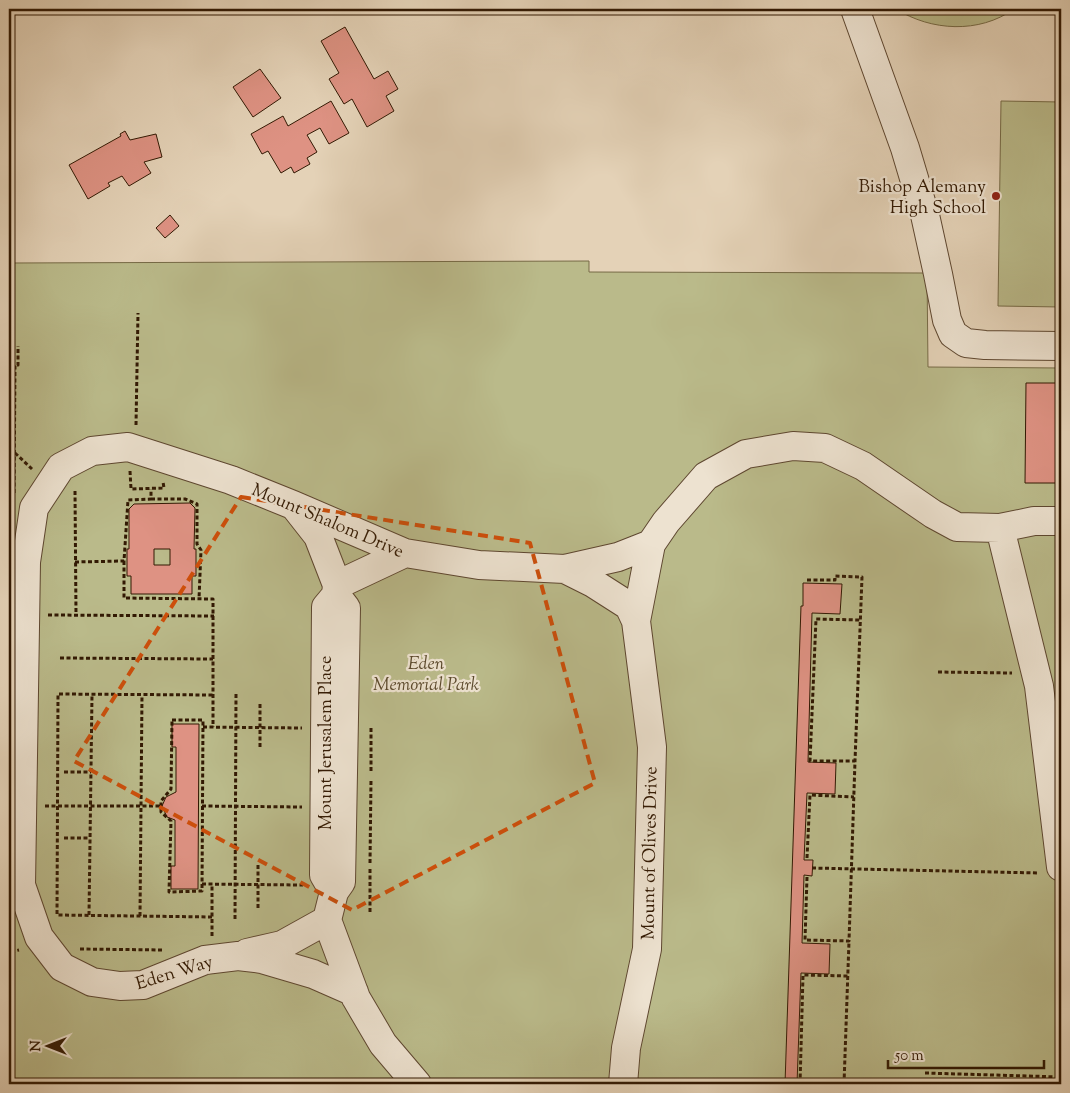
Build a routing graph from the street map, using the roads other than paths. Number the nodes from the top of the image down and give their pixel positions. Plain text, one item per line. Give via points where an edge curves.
1 (855, 9) edge
2 (1061, 346) edge
3 (293, 505) junction
4 (1061, 521) edge
5 (1000, 528) junction
6 (651, 544) junction
7 (405, 554) junction
8 (17, 563) edge
9 (565, 569) junction
10 (336, 590) junction
11 (636, 621) junction
12 (1052, 870) edge
13 (15, 879) edge
14 (332, 888) junction
15 (327, 920) junction
16 (238, 956) junction
17 (354, 992) junction
18 (417, 1084) edge
19 (623, 1084) edge

1 - 2 street via 925,215 947,320 953,334 966,343
3 - 7 street, Mount Shalom Drive
3 - 8 street, Mount Shalom Drive via 231,480 128,447 92,451 61,467 34,508
3 - 10 street, Mount Jerusalem Place via 318,536
4 - 5 street via 1034,521
5 - 6 street via 957,527 863,466 824,448 793,446 746,454 706,476
5 - 12 street via 1039,686
6 - 9 street, Mount Shalom Drive via 618,557
6 - 11 street, Mount of Olives Drive
7 - 9 street, Mount Shalom Drive via 479,565
7 - 10 street
8 - 13 street, Mount Shalom Drive via 25,614 22,806
9 - 11 street, Mount of Olives Drive via 629,606
10 - 14 street, Mount Jerusalem Place via 326,607 324,875
10 - 14 street, Mount Jerusalem Place via 346,608 341,882
11 - 19 street, Mount of Olives Drive via 652,747 647,949 626,1048
13 - 16 street, Eden Way via 43,944 62,967 92,982 143,985 205,960
14 - 15 street, Mount Jerusalem Place
15 - 16 street via 282,945
15 - 17 street
16 - 17 street, Eden Way via 262,959 314,974
17 - 18 street via 383,1044

